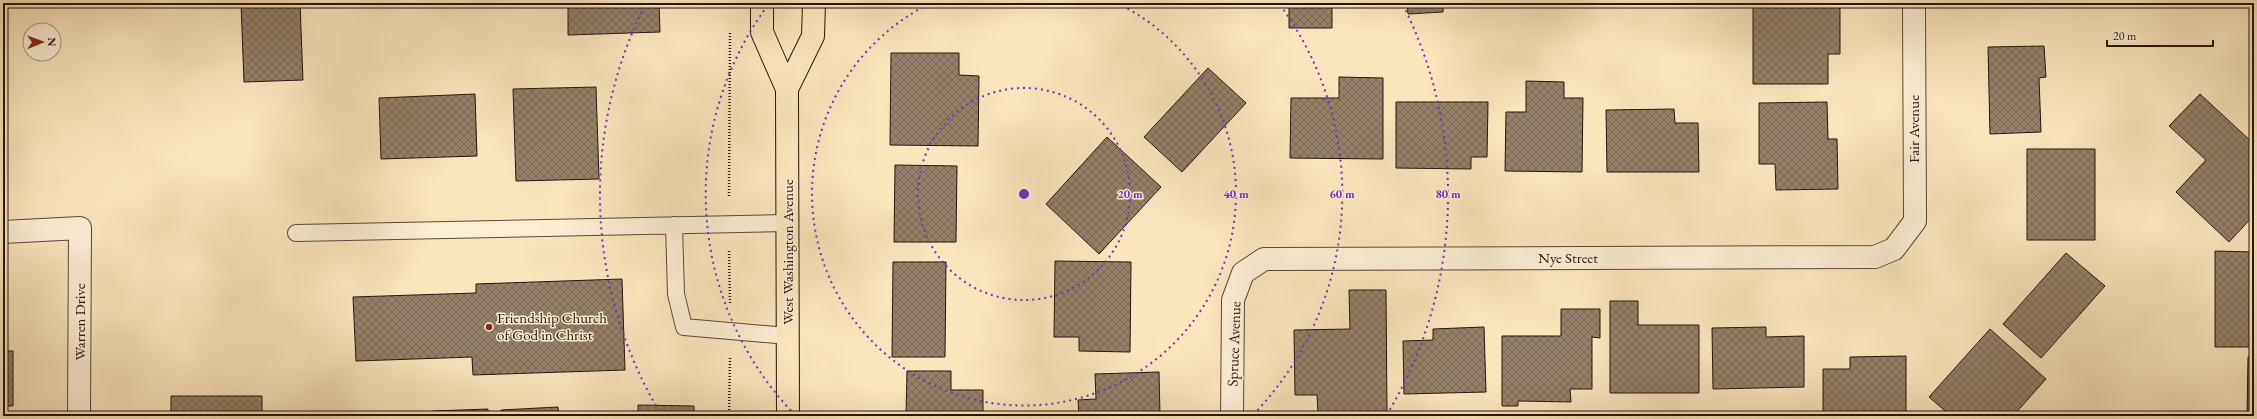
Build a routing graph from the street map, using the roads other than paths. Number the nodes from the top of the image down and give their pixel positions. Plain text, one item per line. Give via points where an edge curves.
1 (762, 3) edge
2 (800, 3) edge
3 (814, 3) edge
4 (1914, 3) edge
5 (813, 36) junction
6 (787, 89) junction
7 (788, 223) junction
8 (674, 225) junction
9 (3, 232) edge
10 (296, 232) dead end
11 (1894, 249) joint
12 (1243, 273) joint
13 (788, 336) junction
14 (79, 416) edge
15 (788, 416) edge
16 (1232, 416) edge

1 - 6 main road, West Washington Avenue via 762,32
2 - 5 main road
3 - 5 main road, West Washington Avenue
4 - 11 street, Fair Avenue via 1915,221
5 - 6 main road, West Washington Avenue
6 - 7 main road, West Washington Avenue
7 - 8 lane
7 - 13 main road, West Washington Avenue
8 - 10 lane
8 - 13 lane via 676,294 684,327
9 - 14 street, Warren Drive via 80,228
11 - 12 street, Nye Street via 1875,257 1264,259
12 - 16 street, Spruce Avenue via 1233,300
13 - 15 main road, West Washington Avenue

